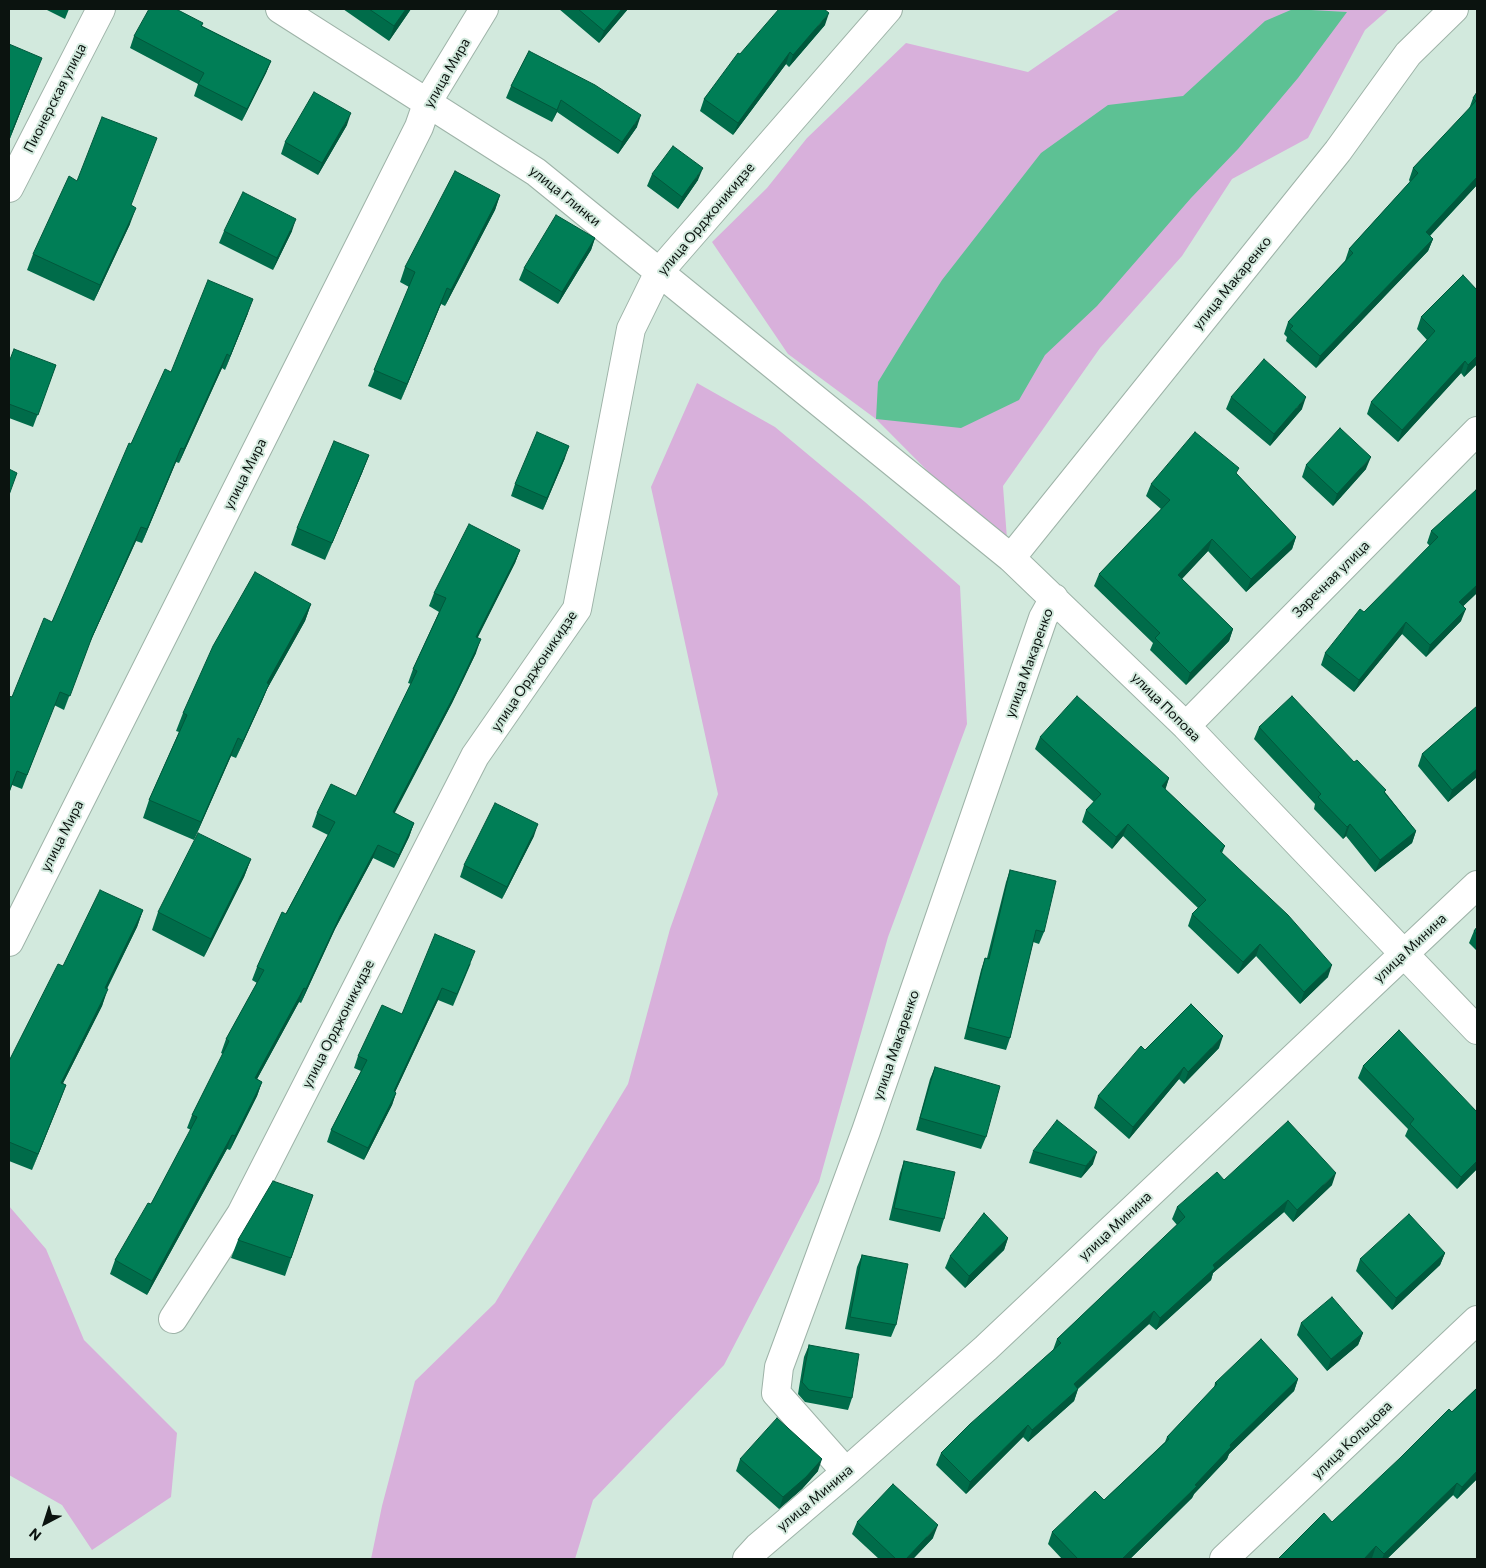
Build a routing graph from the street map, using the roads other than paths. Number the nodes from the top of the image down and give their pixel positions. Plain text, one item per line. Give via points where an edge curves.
1 (101, 9) edge
2 (280, 9) edge
3 (484, 9) edge
4 (888, 9) edge
5 (1454, 9) edge
6 (428, 101) junction
7 (9, 188) edge
8 (659, 272) junction
9 (830, 411) joint
10 (1477, 431) edge
11 (1011, 558) junction
12 (1054, 598) junction
13 (1186, 726) junction
14 (1477, 885) edge
15 (9, 942) edge
16 (1406, 954) junction
17 (1477, 1030) edge
18 (172, 1318) dead end
19 (1477, 1320) edge
20 (846, 1472) junction
21 (746, 1559) edge
22 (1224, 1559) edge

1 - 7 street, Пионерская улица
2 - 6 street, улица Глинки
3 - 6 street, улица Мира
4 - 8 street, улица Орджоникидзе
5 - 11 street, улица Макаренко via 1408,54 1338,151
6 - 8 street, улица Глинки via 536,172
6 - 15 street, улица Мира via 420,127
8 - 9 street, улица Глинки
8 - 18 street, улица Орджоникидзе via 631,329 577,609 475,756 241,1214
9 - 11 street, улица Попова
10 - 13 street, Заречная улица
11 - 12 street, улица Попова
12 - 13 street, улица Попова
12 - 20 street, улица Макаренко via 1043,618 866,1131 779,1367 776,1393
13 - 16 street, улица Попова
14 - 16 street, улица Минина
16 - 17 street, улица Попова
16 - 20 street, улица Минина via 986,1348
19 - 22 street, улица Кольцова
20 - 21 street, улица Минина

